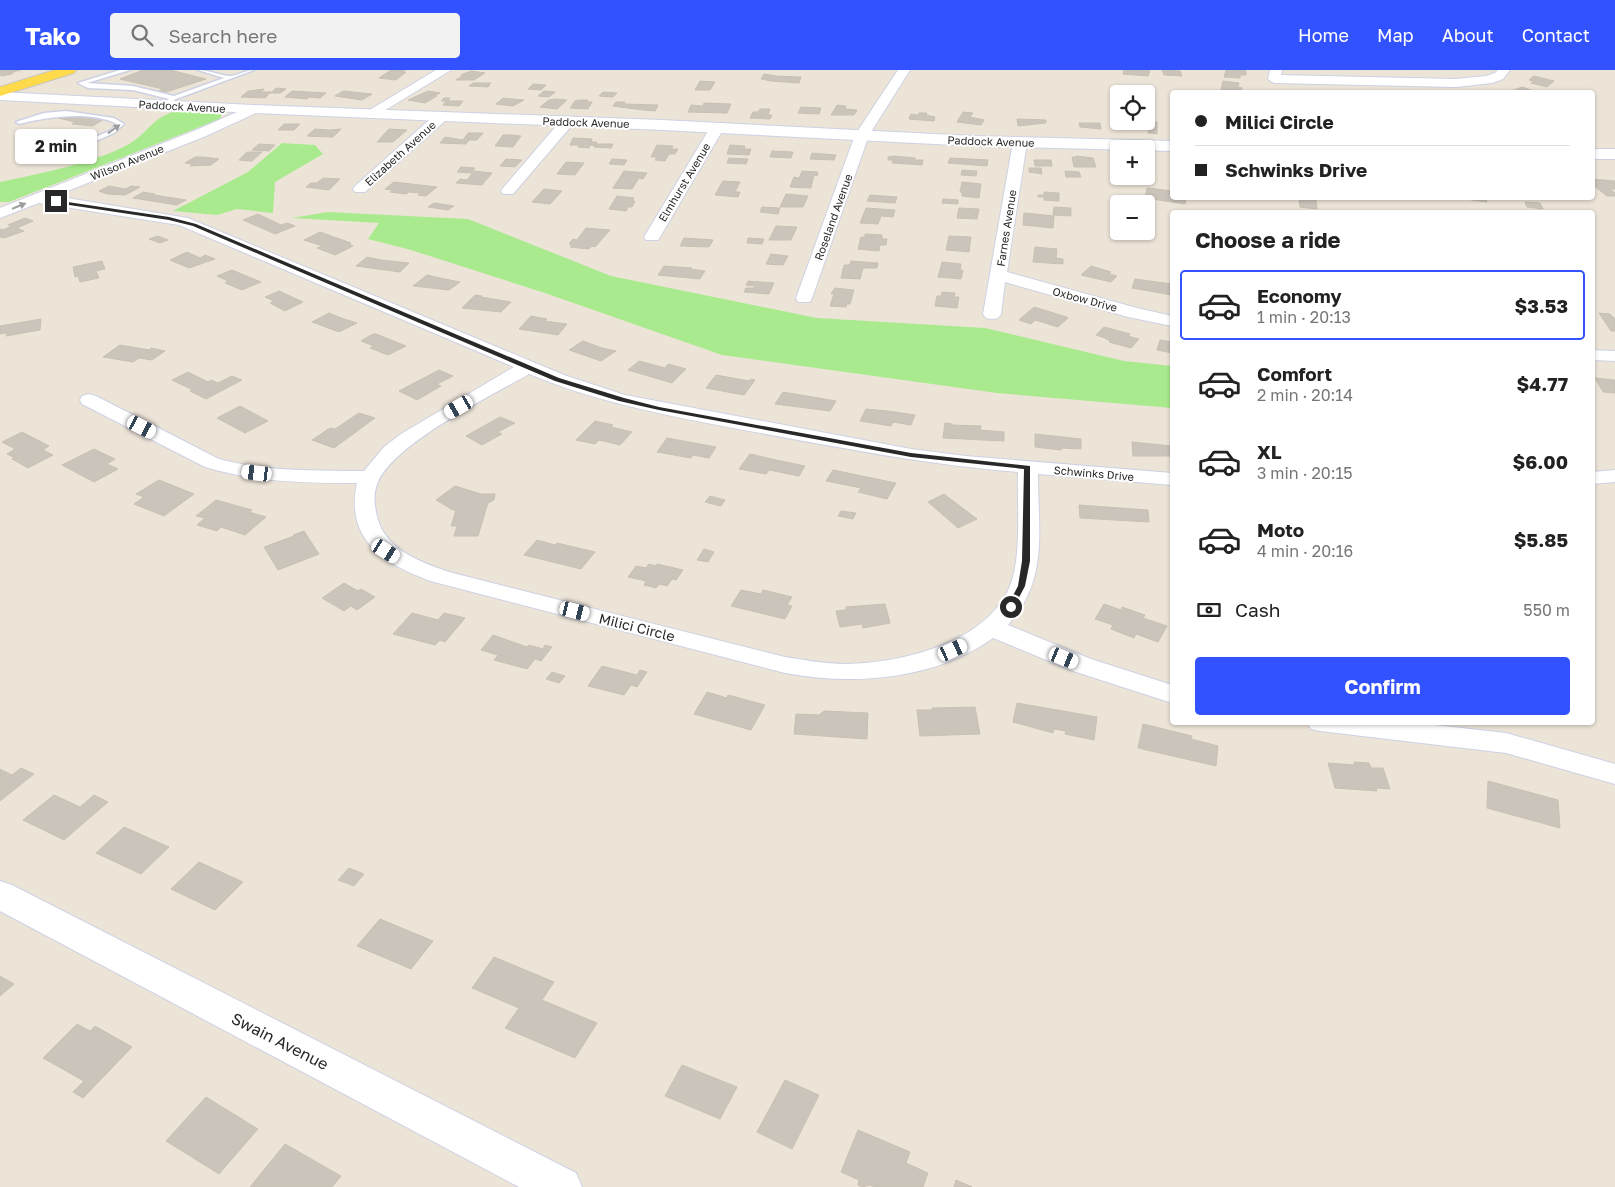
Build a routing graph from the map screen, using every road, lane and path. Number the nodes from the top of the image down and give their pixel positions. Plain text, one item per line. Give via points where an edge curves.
1 (69, 70) edge
2 (127, 70) edge
3 (201, 70) edge
4 (251, 70) edge
5 (445, 70) edge
6 (904, 70) edge
7 (1504, 70) edge
8 (1275, 75) edge
9 (231, 78) junction
10 (1273, 90) edge
11 (0, 92) edge
12 (0, 96) edge
13 (169, 102) junction
14 (253, 109) junction
15 (369, 114) junction
16 (441, 117) junction
17 (568, 121) junction
18 (19, 122) dead end
19 (717, 128) junction
20 (862, 135) junction
21 (1020, 142) junction
22 (1170, 146) edge
23 (1595, 154) edge
24 (1615, 154) edge
25 (54, 157) dead end
26 (360, 189) dead end
27 (508, 191) dead end
28 (37, 198) junction
29 (0, 214) edge
30 (652, 237) dead end
31 (998, 275) junction
32 (804, 298) dead end
33 (992, 314) dead end
34 (1170, 321) edge
35 (1595, 355) edge
36 (1615, 356) edge
37 (528, 367) junction
38 (89, 400) dead end
39 (1028, 467) junction
40 (1615, 476) edge
41 (369, 478) junction
42 (1595, 478) edge
43 (1170, 479) edge
44 (992, 628) junction
45 (1170, 693) edge
46 (1347, 725) edge
47 (1615, 774) edge
48 (0, 895) edge
49 (561, 1187) edge

1 - 11 main road
2 - 13 lane via 81,84 132,88
3 - 9 lane
4 - 9 lane
5 - 15 street
6 - 20 street, Roseland Avenue
7 - 8 street via 1488,80 1456,83
8 - 10 street
9 - 13 lane
12 - 13 main road, Paddock Avenue
13 - 14 main road, Paddock Avenue
14 - 15 main road, Paddock Avenue
14 - 28 street, Wilson Avenue
15 - 16 main road, Paddock Avenue
16 - 17 main road, Paddock Avenue
16 - 26 street, Elizabeth Avenue
17 - 19 main road, Paddock Avenue
17 - 27 street
25 -> 18 lane via 112,132 121,124 68,112
19 - 20 main road, Paddock Avenue
19 - 30 street, Elmhurst Avenue
20 - 21 main road, Paddock Avenue
20 - 32 street, Roseland Avenue
21 - 22 main road, Paddock Avenue
21 - 31 street, Farnes Avenue
23 - 24 main road
29 -> 28 street, Wilson Avenue
28 - 37 street, Schwinks Drive via 183,221
31 - 33 street, Farnes Avenue
31 - 34 street, Oxbow Drive
35 - 36 street
37 - 39 street, Schwinks Drive via 589,390 659,408 911,455
37 - 41 street, Milici Circle via 401,443
38 - 41 street via 227,468 269,474
39 - 43 street, Schwinks Drive
39 - 44 street, Milici Circle via 1026,561 1022,586 1011,607
40 - 42 street
41 - 44 street, Milici Circle via 364,514 372,534 386,551 408,565 442,577 784,665 818,671 883,670 938,656
44 - 45 street via 1082,666
46 - 47 street via 1506,743
48 - 49 main road, Swain Avenue

